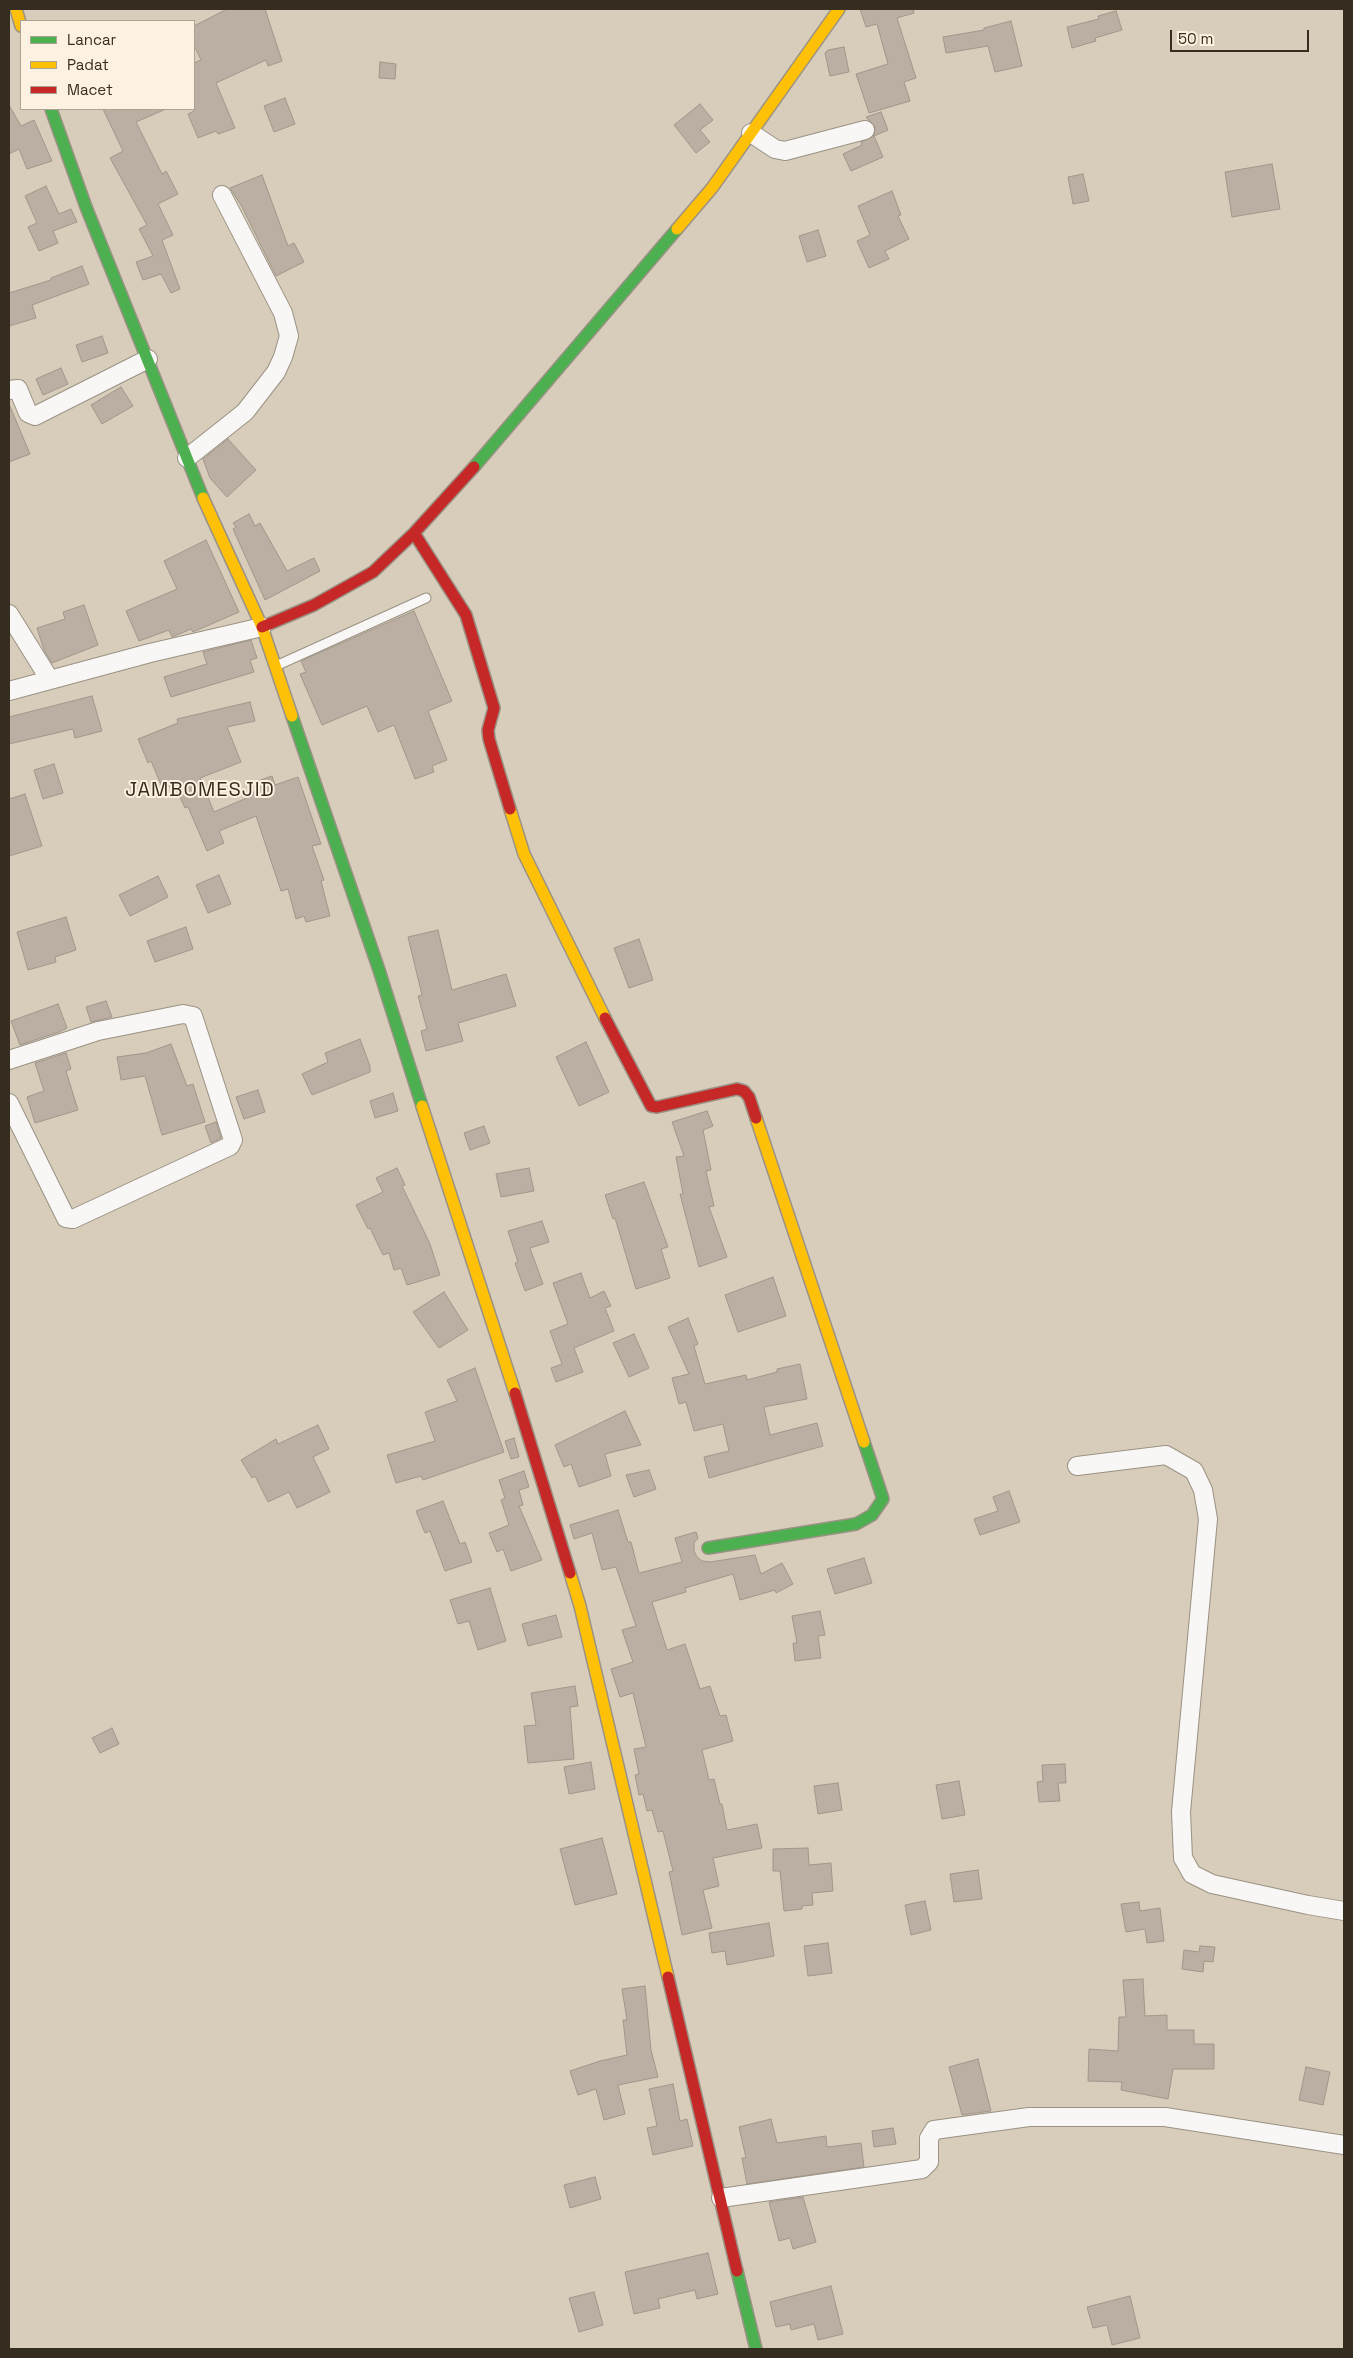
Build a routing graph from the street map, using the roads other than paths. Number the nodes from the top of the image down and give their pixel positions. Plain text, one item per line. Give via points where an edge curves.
1 (16, 9) edge
2 (839, 9) edge
3 (20, 23) edge
4 (51, 110) edge
5 (864, 130) dead end
6 (751, 133) junction
7 (222, 195) dead end
8 (148, 359) junction
9 (9, 390) edge
10 (187, 458) junction
11 (414, 532) junction
12 (426, 598) dead end
13 (9, 614) edge
14 (262, 627) junction
15 (275, 666) junction
16 (50, 680) junction
17 (9, 691) edge
18 (9, 1060) edge
19 (9, 1103) edge
20 (1077, 1466) dead end
21 (708, 1548) dead end
22 (1344, 1911) edge
23 (1344, 2145) edge
24 (720, 2198) junction
25 (756, 2349) edge

1 - 3 street
2 - 6 street
4 - 8 street via 86,207
5 - 6 street via 784,151
6 - 11 street via 712,188
7 - 10 street via 283,313 289,336 276,372 245,412
8 - 9 street via 35,416 28,413 18,390
8 - 10 street
10 - 14 street
11 - 14 street via 373,572 359,581
11 - 21 street via 466,615 494,708 489,739 524,854 647,1101 657,1107 737,1089 750,1097 883,1499 872,1514 856,1524
12 - 15 lane
13 - 16 street
14 - 15 street
14 - 16 street
15 - 24 street via 376,961 490,1312 580,1606
16 - 17 street
18 - 19 street via 98,1031 183,1014 193,1016 233,1140 230,1146 73,1219 66,1218
20 - 22 street via 1166,1455 1194,1471 1203,1490 1208,1519 1181,1812 1183,1858 1192,1874 1212,1884
23 - 24 street via 1166,2118 1029,2118 934,2130 929,2138 929,2162 922,2169
24 - 25 street

